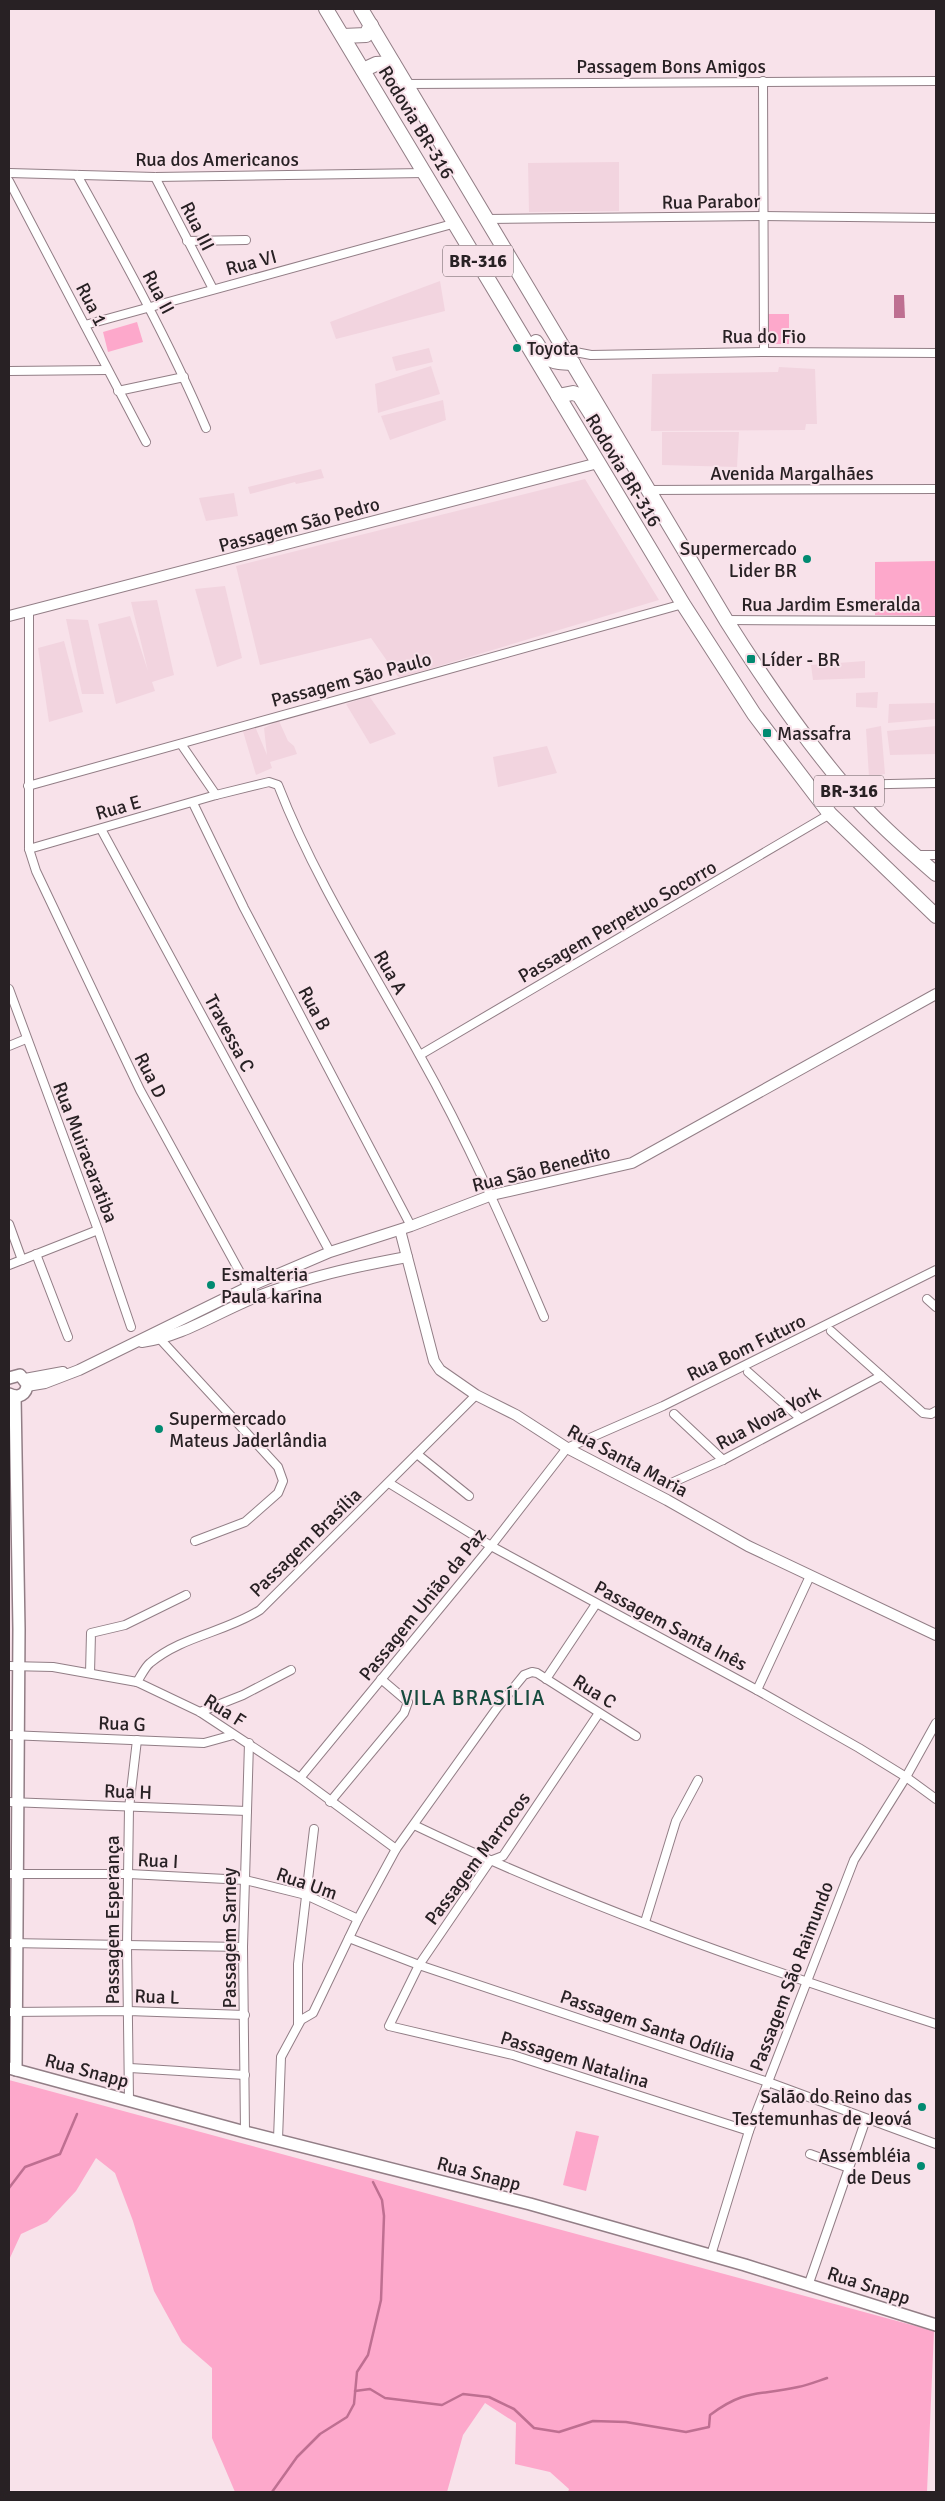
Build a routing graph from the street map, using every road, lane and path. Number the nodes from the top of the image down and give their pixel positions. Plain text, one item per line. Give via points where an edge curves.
1 (326, 9) edge
2 (362, 9) edge
3 (371, 25) junction
4 (342, 36) junction
5 (393, 63) junction
6 (363, 70) junction
7 (763, 81) junction
8 (936, 81) edge
9 (406, 84) junction
10 (9, 173) edge
11 (425, 173) junction
12 (77, 175) junction
13 (155, 176) junction
14 (9, 181) edge
15 (762, 216) junction
16 (936, 218) edge
17 (487, 220) junction
18 (456, 224) junction
19 (246, 240) dead end
20 (187, 241) junction
21 (472, 250) junction
22 (212, 290) junction
23 (149, 307) junction
24 (85, 325) junction
25 (565, 350) junction
26 (764, 352) junction
27 (936, 353) edge
28 (591, 355) junction
29 (573, 363) junction
30 (107, 370) junction
31 (9, 371) edge
32 (184, 377) junction
33 (118, 391) junction
34 (558, 396) junction
35 (206, 428) dead end
36 (146, 442) dead end
37 (598, 463) junction
38 (636, 468) junction
39 (936, 489) edge
40 (649, 490) junction
41 (683, 604) junction
42 (29, 611) junction
43 (9, 616) edge
44 (726, 620) junction
45 (936, 621) edge
46 (181, 744) junction
47 (936, 783) edge
48 (844, 785) junction
49 (28, 786) junction
50 (253, 786) joint
51 (216, 795) junction
52 (193, 803) junction
53 (830, 814) junction
54 (101, 829) junction
55 (29, 849) junction
56 (936, 855) edge
57 (915, 856) junction
58 (936, 874) edge
59 (936, 916) edge
60 (9, 989) edge
61 (936, 994) edge
62 (26, 1039) junction
63 (9, 1046) edge
64 (420, 1055) junction
65 (492, 1195) junction
66 (9, 1224) edge
67 (411, 1226) junction
68 (98, 1230) junction
69 (400, 1230) junction
70 (330, 1252) junction
71 (36, 1254) junction
72 (407, 1257) junction
73 (22, 1260) junction
74 (9, 1265) edge
75 (936, 1270) edge
76 (248, 1287) junction
77 (927, 1299) dead end
78 (936, 1307) edge
79 (544, 1317) dead end
80 (131, 1327) dead end
81 (831, 1331) dead end
82 (68, 1337) dead end
83 (161, 1340) junction
84 (139, 1342) junction
85 (748, 1372) dead end
86 (881, 1376) junction
87 (9, 1377) edge
88 (26, 1383) junction
89 (12, 1395) edge
90 (476, 1395) junction
91 (936, 1412) edge
92 (674, 1414) dead end
93 (800, 1418) junction
94 (567, 1448) junction
95 (417, 1454) junction
96 (723, 1460) junction
97 (13, 1463) edge
98 (389, 1482) junction
99 (669, 1484) dead end
100 (469, 1496) dead end
101 (13, 1531) edge
102 (195, 1541) dead end
103 (491, 1546) junction
104 (810, 1576) junction
105 (186, 1595) dead end
106 (14, 1598) edge
107 (596, 1604) junction
108 (936, 1635) edge
109 (13, 1666) edge
110 (291, 1670) dead end
111 (90, 1673) junction
112 (381, 1679) junction
113 (546, 1679) junction
114 (137, 1682) junction
115 (757, 1690) junction
116 (200, 1712) junction
117 (599, 1713) junction
118 (936, 1723) edge
119 (13, 1735) edge
120 (233, 1735) junction
121 (636, 1736) dead end
122 (138, 1740) junction
123 (249, 1743) junction
124 (906, 1777) junction
125 (300, 1778) junction
126 (698, 1780) dead end
127 (936, 1799) edge
128 (12, 1802) edge
129 (330, 1802) junction
130 (129, 1808) junction
131 (247, 1811) junction
132 (414, 1825) junction
133 (314, 1829) dead end
134 (396, 1849) junction
135 (490, 1861) junction
136 (13, 1874) edge
137 (129, 1874) junction
138 (245, 1880) junction
139 (306, 1895) junction
140 (358, 1919) junction
141 (645, 1922) junction
142 (349, 1938) junction
143 (13, 1943) edge
144 (127, 1945) junction
145 (243, 1947) junction
146 (419, 1965) junction
147 (806, 1982) junction
148 (128, 2011) junction
149 (12, 2012) edge
150 (245, 2015) junction
151 (936, 2024) edge
152 (388, 2026) joint
153 (298, 2027) junction
154 (130, 2068) junction
155 (12, 2069) edge
156 (245, 2075) junction
157 (768, 2082) junction
158 (129, 2100) junction
159 (866, 2119) junction
160 (749, 2131) junction
161 (245, 2132) junction
162 (278, 2139) junction
163 (936, 2144) edge
164 (810, 2154) dead end
165 (849, 2168) junction
166 (711, 2255) junction
167 (809, 2284) junction
168 (936, 2324) edge

1 - 4 highway, Rodovia BR-316 / BR-316
2 - 3 highway, Rodovia BR-316 / BR-316
3 - 4 highway via 366,35
3 - 5 highway, Rodovia BR-316 / BR-316
4 - 6 highway, Rodovia BR-316 / BR-316
5 - 6 highway via 376,64
5 - 9 highway, Rodovia BR-316 / BR-316
6 - 11 highway, Rodovia BR-316 / BR-316
7 - 8 street, Passagem Bons Amigos
7 - 9 street, Passagem Bons Amigos
7 - 15 street
9 - 17 highway, Rodovia BR-316 / BR-316
10 - 12 street, Rua dos Americanos
11 - 13 street, Rua dos Americanos
11 - 18 highway, Rodovia BR-316 / BR-316
12 - 13 street, Rua dos Americanos
12 - 23 street, Rua II
13 - 20 street, Rua III
14 - 24 street, Rua 1
15 - 16 street, Rua Parabor
15 - 17 street, Rua Parabor
15 - 26 street
17 - 25 highway, Rodovia BR-316 / BR-316
18 - 21 highway, Rodovia BR-316 / BR-316
18 - 22 street, Rua VI
19 - 20 street
20 - 22 street, Rua III
21 - 29 highway via 495,273 546,358 552,362
21 - 34 highway, Rodovia BR-316 / BR-316
22 - 23 street, Rua VI
23 - 24 street, Rua VI
23 - 32 street, Rua II
24 - 30 street, Rua 1
25 - 28 street, Rua do Fio
25 - 29 highway, Rodovia BR-316 / BR-316
26 - 27 street, Rua do Fio
26 - 28 street, Rua do Fio
28 - 29 street, Rua do Fio
29 - 38 highway, Rodovia BR-316 / BR-316
30 - 31 street
30 - 33 street, Rua 1
32 - 33 street
32 - 35 street, Rua II
33 - 36 street, Rua 1
34 - 37 highway, Rodovia BR-316 / BR-316
34 - 38 highway via 579,395 612,449
37 - 41 highway, Rodovia BR-316 / BR-316
37 - 42 street, Passagem São Pedro
38 - 40 highway, Rodovia BR-316 / BR-316
39 - 40 street, Avenida Margalhães
40 - 44 highway, Rodovia BR-316 / BR-316
41 - 46 street, Passagem São Paulo
41 - 53 highway, Rodovia BR-316 / BR-316 via 762,727
42 - 43 street, Passagem São Pedro
42 - 49 street, Rua D
44 - 45 street, Rua Jardim Esmeralda
44 - 48 highway, Rodovia BR-316 / BR-316 via 775,696
46 - 49 street, Passagem São Paulo
46 - 51 street
47 - 48 street
48 - 57 highway, BR-316
49 - 55 street, Rua D
50 - 51 street, Rua E
50 - 64 street, Rua A via 269,782 278,786 326,892
51 - 52 street, Rua E
52 - 54 street, Rua E
52 - 67 street, Rua B via 244,908
53 - 59 highway, Rodovia BR-316 / BR-316
53 - 64 street, Passagem Perpetuo Socorro
54 - 55 street, Rua E
54 - 70 street, Travessa C
55 - 76 street, Rua D via 140,1090
56 - 57 street
57 - 58 highway, BR-316
60 - 62 street, Rua Muiracaratiba
61 - 65 street, Rua São Benedito via 645,1158 607,1170
62 - 63 street
62 - 68 street, Rua Muiracaratiba
64 - 65 street, Rua A
65 - 67 street, Rua São Benedito
65 - 79 street, Rua A
66 - 73 street
67 - 69 street, Rua São Benedito
68 - 71 street
68 - 80 street, Rua Muiracaratiba
69 - 70 street, Rua São Benedito
69 - 72 street, Rua Santa Maria
70 - 76 street, Rua São Benedito
71 - 73 street
71 - 82 street
72 - 83 street, Rua São Benedito via 313,1276 254,1298
72 - 90 street, Rua Santa Maria via 434,1362 440,1370
73 - 74 street
75 - 94 street, Rua Bom Futuro via 663,1406
76 - 84 street, Rua São Benedito
77 - 78 street
81 - 86 street
83 - 84 street, Rua São Benedito
83 - 102 street via 278,1467 283,1481 278,1493 245,1522
84 - 88 street, Rua São Benedito via 46,1383
85 - 93 street
86 - 91 street via 923,1413
86 - 93 street, Rua Nova York
87 - 88 main road via 20,1375
88 - 89 main road via 22,1395
89 - 97 main road
90 - 94 street, Rua Santa Maria via 516,1415
90 - 95 street, Passagem Brasília
92 - 96 street
93 - 96 street, Rua Nova York
94 - 103 street, Passagem União da Paz
94 - 104 street, Rua Santa Maria
95 - 98 street, Passagem Brasília
95 - 100 street
96 - 99 street, Rua Nova York
97 - 101 main road
98 - 103 street, Passagem Santa Inês
98 - 114 street, Passagem Brasília via 260,1610 170,1649 149,1664
101 - 106 main road
103 - 107 street, Passagem Santa Inês
103 - 112 street, Passagem União da Paz
104 - 108 street, Rua Santa Maria
104 - 115 street
105 - 111 street via 125,1625 91,1633
106 - 109 main road
107 - 113 street
107 - 115 street, Passagem Santa Inês
109 - 111 street, Rua F via 53,1667
109 - 119 main road
110 - 116 street via 243,1695
111 - 114 street, Rua F
112 - 125 street, Passagem União da Paz
112 - 129 street via 408,1702 404,1713
113 - 117 street, Rua C
113 - 132 street, Rua C via 532,1672 524,1675
114 - 116 street, Rua F
115 - 124 street, Passagem Santa Inês
116 - 120 street, Rua F
117 - 121 street, Rua C
117 - 135 street, Passagem Marrocos via 503,1856
118 - 124 street, Passagem São Raimundo
119 - 122 street, Rua G
119 - 128 main road
120 - 122 street, Rua G via 204,1743
120 - 123 street, Rua F
122 - 130 street, Passagem Esperança
123 - 125 street, Rua F
123 - 131 street, Passagem Sarney
124 - 127 street, Passagem Santa Inês
124 - 147 street, Passagem São Raimundo via 854,1860
125 - 129 street, Rua F
126 - 141 street via 676,1820
128 - 130 street, Rua H
128 - 136 main road
129 - 134 street, Rua F
130 - 131 street, Rua H
130 - 137 street, Passagem Esperança
131 - 138 street, Passagem Sarney
132 - 134 street
132 - 135 street
133 - 139 street
134 - 140 street
135 - 141 street
135 - 146 street, Passagem Marrocos
136 - 137 street, Rua I
136 - 143 main road
137 - 138 street, Rua I
137 - 144 street, Passagem Esperança
138 - 139 street, Rua Um
138 - 145 street, Passagem Sarney
139 - 140 street, Rua Um
139 - 153 street via 298,1964
140 - 142 street
141 - 147 street
142 - 146 street, Passagem Santa Odília
142 - 153 street via 313,2012 300,2020
143 - 144 street
143 - 149 main road
144 - 145 street
144 - 148 street, Passagem Esperança
145 - 150 street, Passagem Sarney
146 - 152 street, Passagem Marrocos
146 - 157 street, Passagem Santa Odília
147 - 151 street
147 - 157 street, Passagem São Raimundo
148 - 149 street, Rua L
148 - 150 street, Rua L
148 - 154 street, Passagem Esperança
149 - 155 main road
150 - 156 street, Passagem Sarney
152 - 160 street, Passagem Natalina via 513,2055
153 - 162 street via 281,2057
154 - 156 street
154 - 158 street, Passagem Esperança
155 - 158 main road, Rua Snapp
156 - 161 street, Passagem Sarney
157 - 159 street, Passagem Santa Odília
157 - 160 street, Passagem São Raimundo
158 - 161 main road, Rua Snapp
159 - 163 street, Passagem Santa Odília
159 - 165 street
160 - 166 street, Passagem São Raimundo
161 - 162 main road, Rua Snapp
162 - 166 main road, Rua Snapp
164 - 165 street
165 - 167 street
166 - 167 main road, Rua Snapp
167 - 168 main road, Rua Snapp

